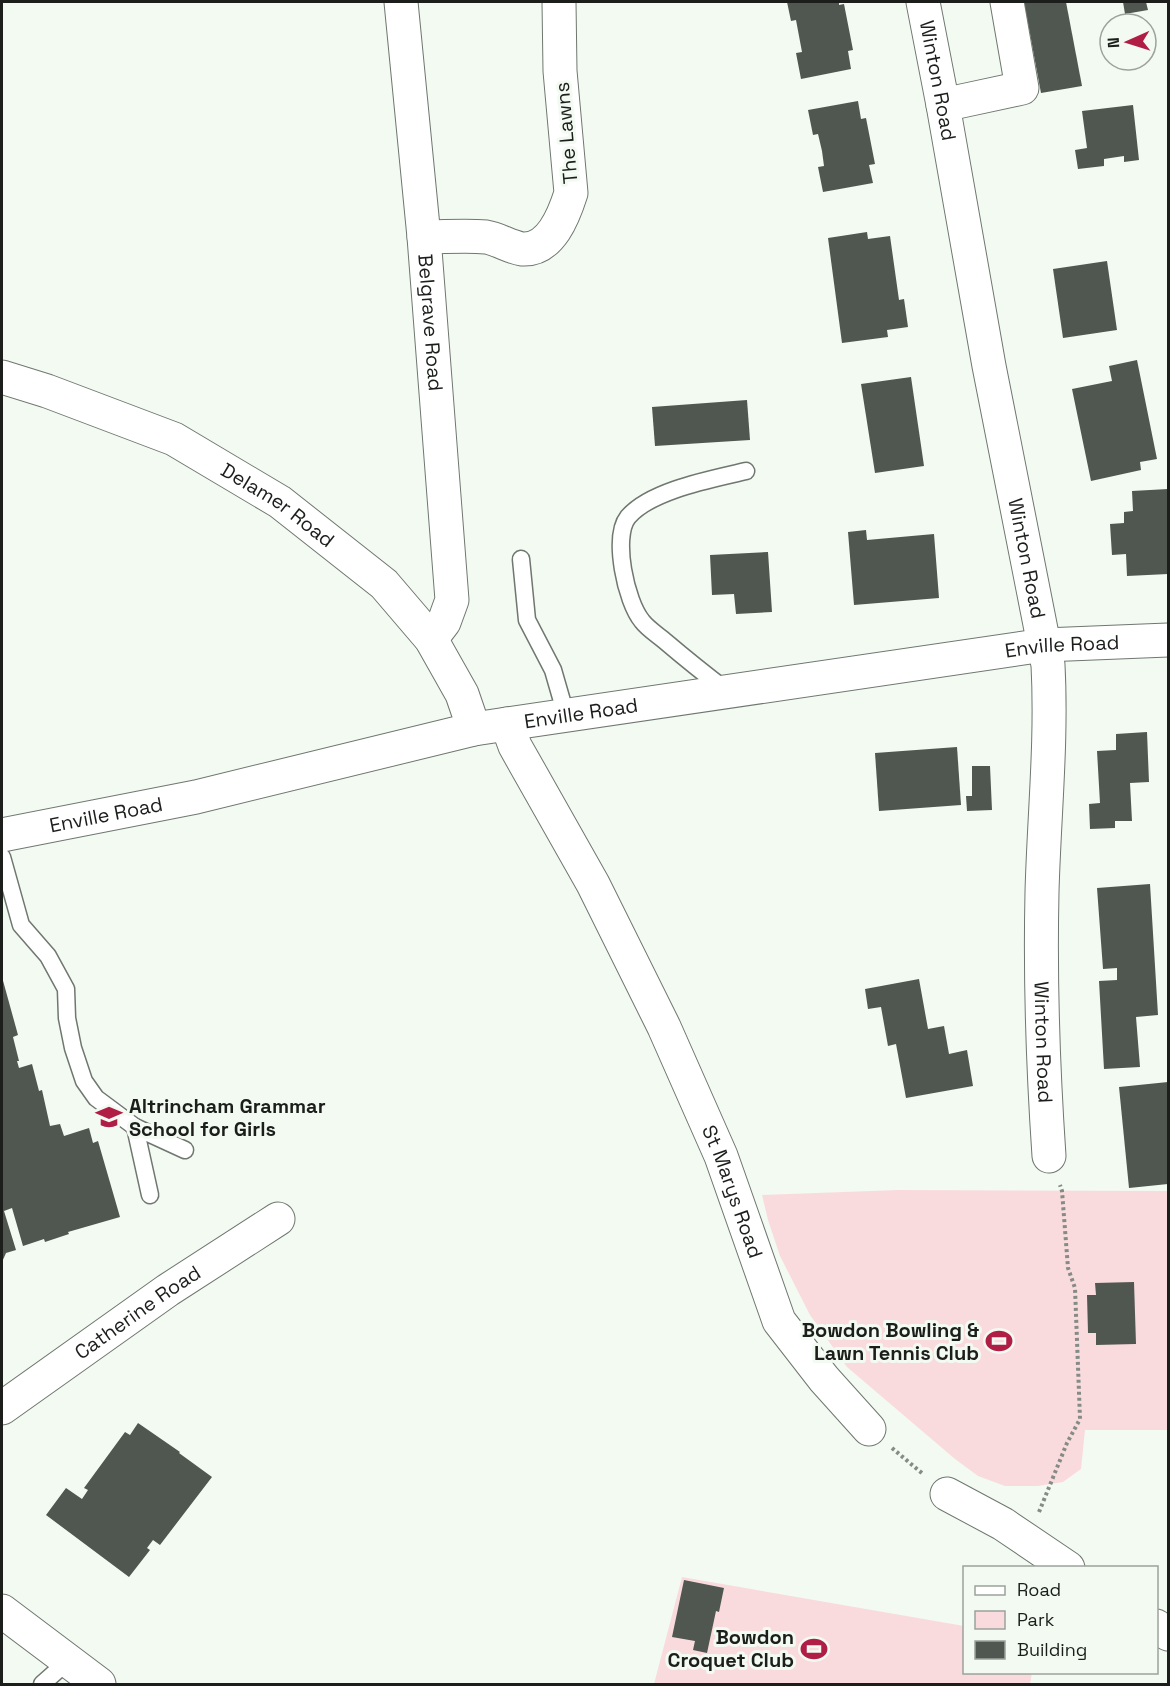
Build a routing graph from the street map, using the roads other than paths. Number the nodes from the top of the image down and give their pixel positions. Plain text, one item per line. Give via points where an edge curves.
1 (401, 2) edge
2 (559, 2) edge
3 (923, 2) edge
4 (1006, 2) edge
5 (943, 105) junction
6 (424, 237) junction
7 (2, 377) edge
8 (746, 471) dead end
9 (521, 559) dead end
10 (431, 639) junction
11 (1168, 640) edge
12 (1044, 645) junction
13 (727, 691) junction
14 (566, 715) junction
15 (507, 724) junction
16 (474, 729) junction
17 (2, 835) edge
18 (2, 857) edge
19 (135, 1127) junction
20 (185, 1150) dead end
21 (1049, 1156) road end
22 (150, 1195) dead end
23 (278, 1219) dead end
24 (2, 1408) edge
25 (869, 1429) road end
26 (947, 1494) road end
27 (1065, 1566) edge
28 (2, 1611) edge
29 (68, 1661) junction
30 (42, 1684) edge
31 (99, 1684) edge

1 - 6 street, Belgrave Road
2 - 6 street, The Lawns via 560,71 571,193 565,212 544,243 523,249 488,237
3 - 5 street, Winton Road
4 - 5 street via 1022,87
5 - 12 street, Winton Road
6 - 10 street, Belgrave Road via 452,600 444,622
7 - 10 street, Delamer Road via 174,439 280,502 384,584
8 - 13 lane via 658,496 630,515 622,527 620,556 630,598 641,620
9 - 14 lane via 526,620 553,670
10 - 16 street, Delamer Road via 462,694
11 - 12 street, Enville Road
12 - 13 street, Enville Road
12 - 21 street, Winton Road via 1050,708 1042,894 1042,1039
13 - 14 street, Enville Road
14 - 15 street, Enville Road
15 - 16 street, Enville Road
15 - 25 street, St Marys Road via 515,746 593,884 664,1027 721,1156 779,1321
16 - 17 street, Enville Road via 196,797
18 - 19 lane via 21,925 48,956 66,989 67,1018 84,1081 96,1098
19 - 20 lane
19 - 22 lane
23 - 24 street, Catherine Road via 168,1290
26 - 27 street via 1003,1524
28 - 29 street
29 - 30 lane
29 - 31 street

